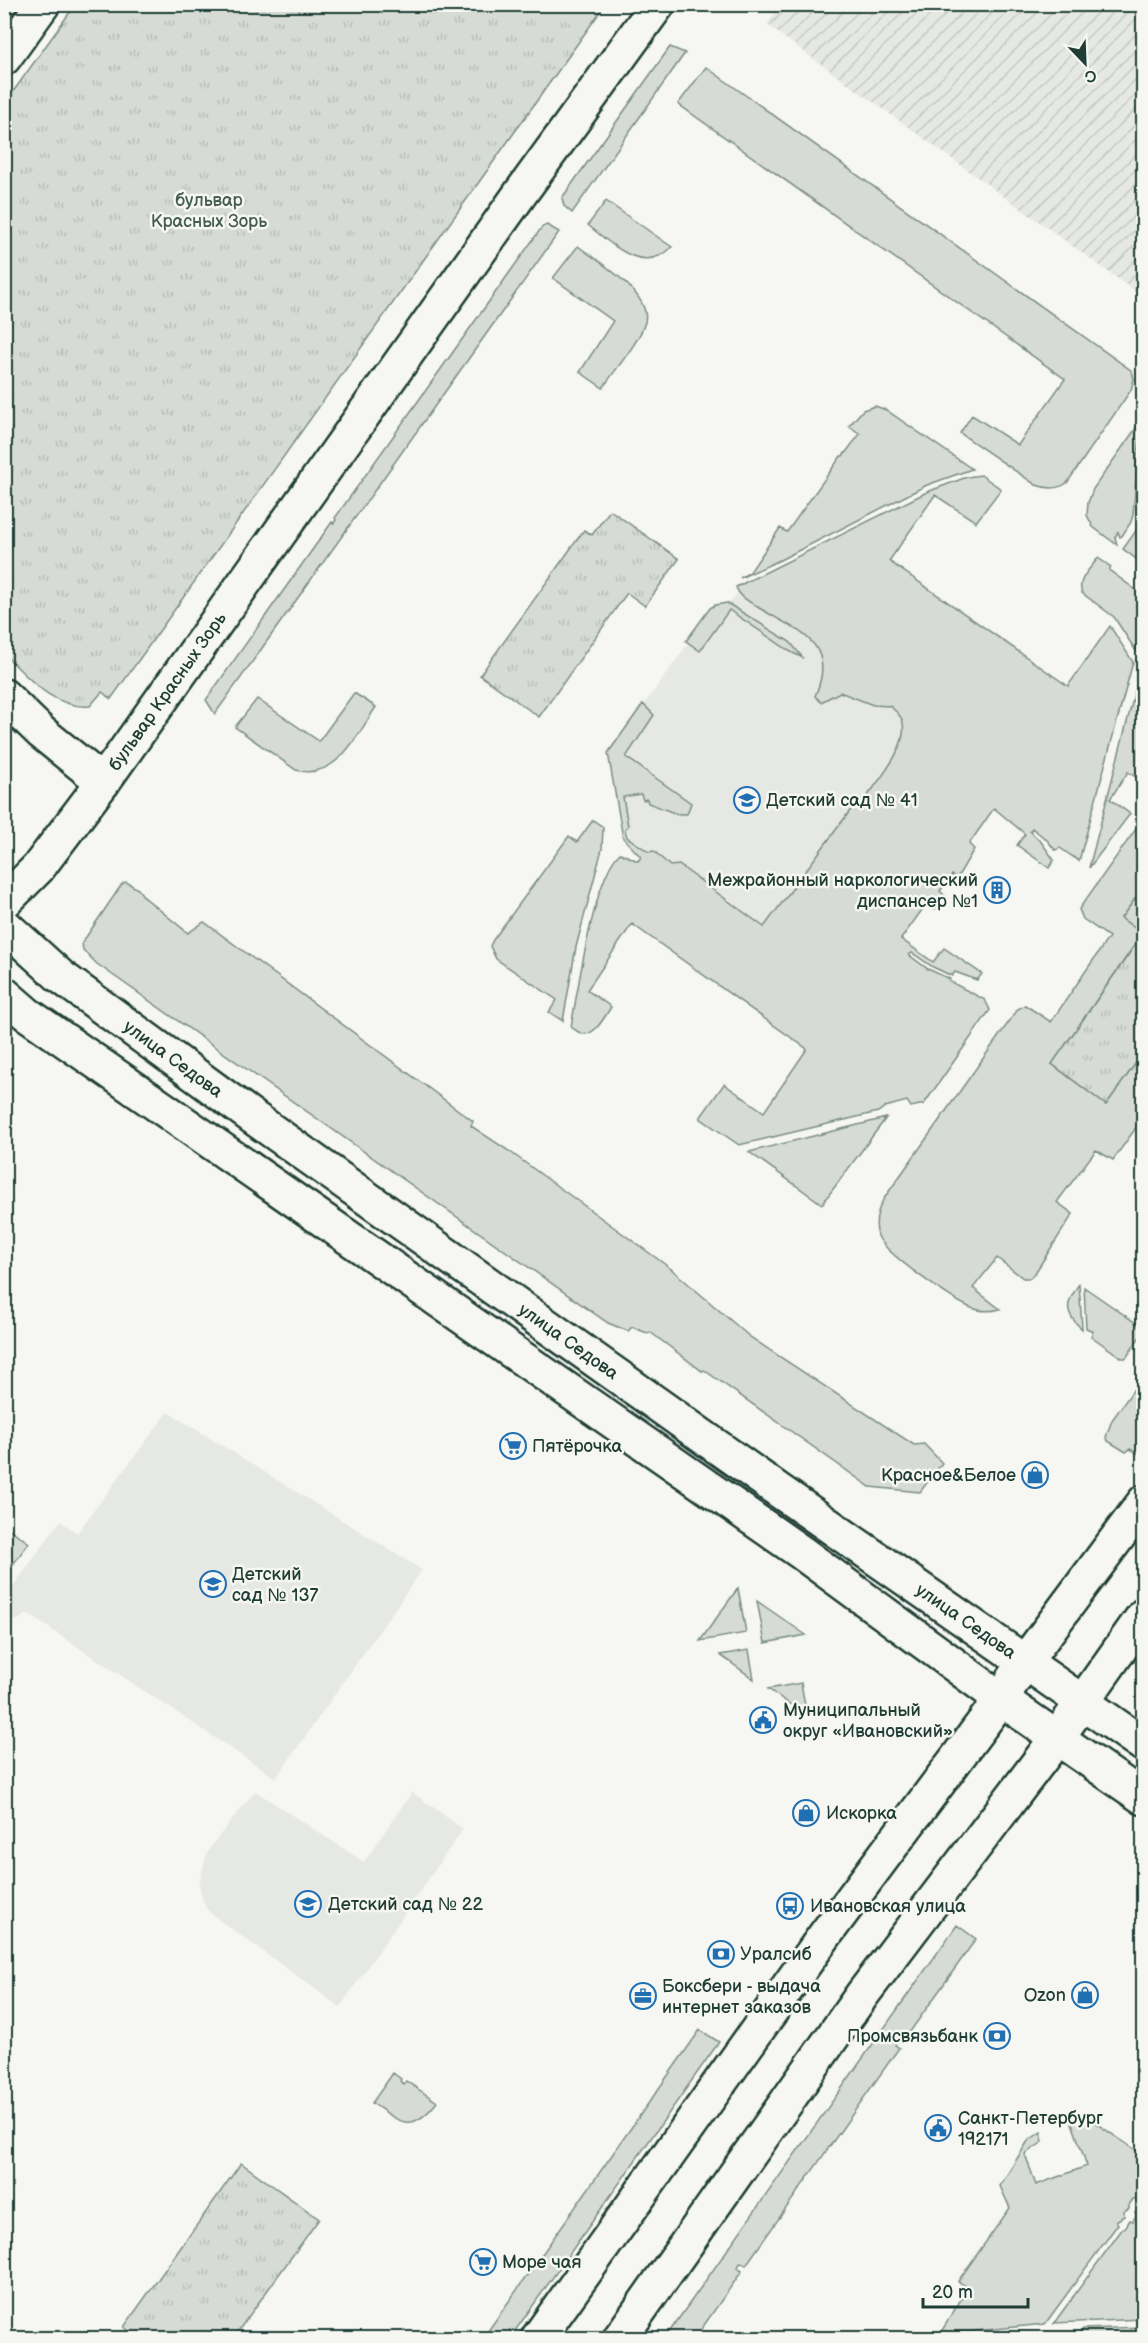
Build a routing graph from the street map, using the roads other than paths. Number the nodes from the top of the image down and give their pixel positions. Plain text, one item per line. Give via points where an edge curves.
1 (43, 4) edge
2 (658, 4) edge
3 (4, 58) edge
4 (4, 696) edge
5 (103, 782) junction
6 (4, 902) edge
7 (4, 925) edge
8 (4, 993) edge
9 (1143, 1502) edge
10 (1143, 1615) edge
11 (1024, 1663) junction
12 (1001, 1699) junction
13 (1083, 1702) junction
14 (1057, 1738) junction
15 (1143, 1744) edge
16 (1143, 1798) edge
17 (538, 2338) edge
18 (620, 2338) edge

1 - 3 main road
2 - 5 main road, бульвар Красных Зорь
4 - 5 main road
5 - 6 main road, бульвар Красных Зорь via 38,868
7 - 11 main road, улица Седова via 60,976 244,1111
8 - 12 main road via 27,1014 802,1553
9 - 11 main road
10 - 13 main road
11 - 12 main road
11 - 13 main road, улица Седова
12 - 14 main road
12 - 17 main road via 825,1935
13 - 14 main road
13 - 15 main road, улица Седова
14 - 16 main road
14 - 18 main road via 862,1995

